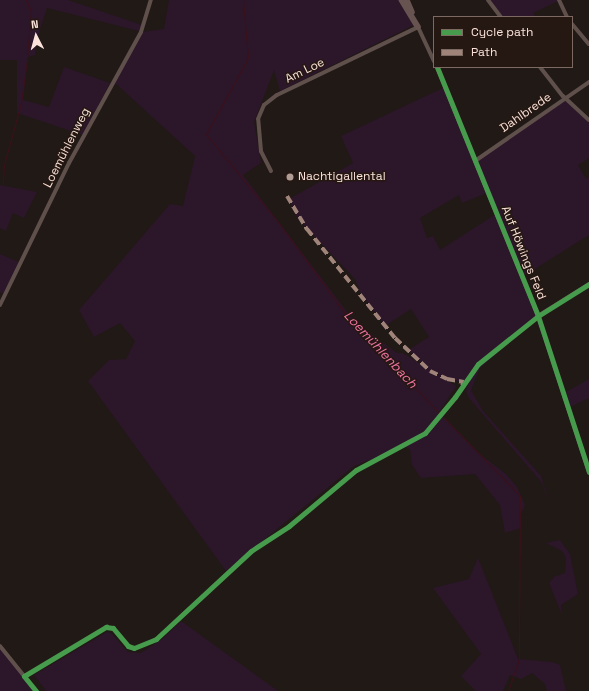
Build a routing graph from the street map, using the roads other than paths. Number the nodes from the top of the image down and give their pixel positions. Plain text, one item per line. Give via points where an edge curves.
1 (151, 0) edge
2 (402, 0) edge
3 (407, 0) edge
4 (488, 0) edge
5 (558, 0) edge
6 (500, 16) edge
7 (566, 16) edge
8 (573, 25) edge
9 (418, 27) junction
10 (589, 44) edge
11 (433, 58) edge
12 (437, 68) edge
13 (541, 68) edge
14 (589, 82) edge
15 (566, 98) junction
16 (589, 120) edge
17 (475, 161) junction
18 (271, 171) dead end
19 (589, 284) edge
20 (0, 305) edge
21 (538, 316) junction
22 (589, 472) edge
23 (0, 646) edge
24 (36, 691) edge

1 - 20 street, Loemühlenweg via 140,32 69,163
2 - 9 main road
3 - 9 main road
4 - 6 street
5 - 7 street
8 - 10 street
9 - 11 street
9 - 18 street, Am Loe via 264,104 258,119 260,143
12 - 17 street, Auf Höwings Feld
13 - 15 street
14 - 15 street, Dahlbrede
15 - 16 street
15 - 17 street, Dahlbrede
17 - 21 street, Auf Höwings Feld
19 - 21 street
21 - 22 street, Auf Höwings Feld
23 - 24 street

